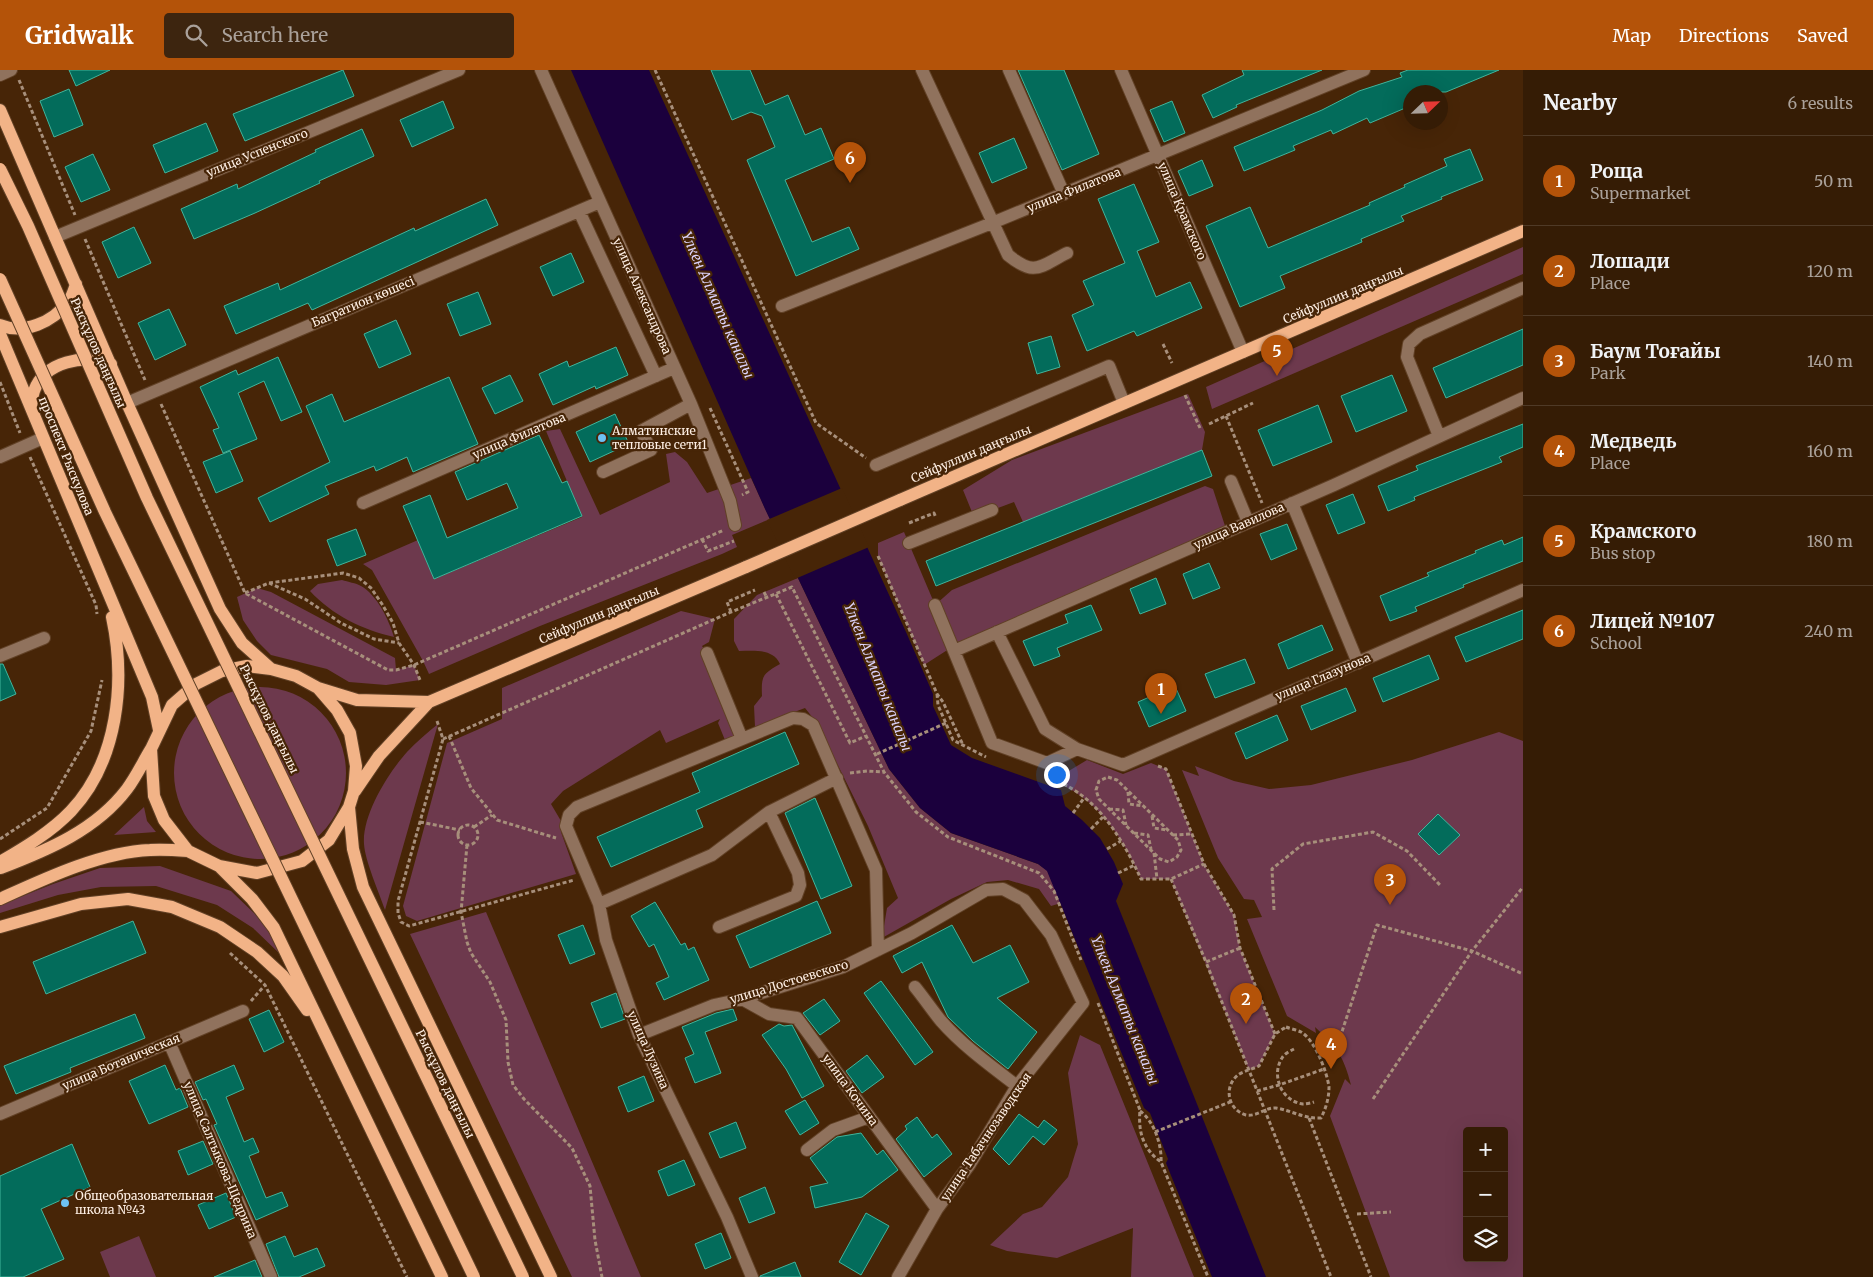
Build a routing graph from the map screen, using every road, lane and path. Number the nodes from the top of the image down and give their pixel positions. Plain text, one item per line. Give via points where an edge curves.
1 (11, 70) edge
2 (459, 70) edge
3 (541, 70) edge
4 (655, 70) edge
5 (922, 70) edge
6 (1009, 70) edge
7 (1121, 70) edge
8 (1364, 70) edge
9 (0, 75) edge
10 (0, 110) edge
11 (1158, 155) junction
12 (0, 169) edge
13 (1064, 194) junction
14 (600, 202) junction
15 (579, 211) junction
16 (992, 223) junction
17 (1523, 232) edge
18 (55, 237) junction
19 (1067, 253) dead end
20 (0, 279) edge
21 (76, 284) junction
22 (1523, 288) edge
23 (782, 306) dead end
24 (0, 325) edge
25 (0, 334) edge
26 (1163, 344) dead end
27 (1243, 352) junction
28 (1172, 363) dead end
29 (111, 364) junction
30 (674, 368) junction
31 (656, 376) junction
32 (0, 382) edge
33 (155, 390) junction
34 (1185, 395) dead end
35 (1523, 398) edge
36 (127, 402) junction
37 (1124, 403) junction
38 (1253, 403) dead end
39 (691, 404) junction
40 (31, 406) junction
41 (1226, 416) junction
42 (1210, 424) dead end
43 (1200, 428) dead end
44 (1439, 436) junction
45 (43, 438) junction
46 (25, 446) junction
47 (0, 457) edge
48 (876, 465) joint
49 (603, 472) dead end
50 (1231, 481) dead end
51 (363, 503) dead end
52 (1292, 503) junction
53 (992, 510) dead end
54 (934, 514) dead end
55 (1267, 514) junction
56 (1248, 522) junction
57 (909, 523) dead end
58 (735, 525) joint
59 (702, 539) junction
60 (734, 541) dead end
61 (909, 543) dead end
62 (878, 556) dead end
63 (269, 583) junction
64 (105, 588) junction
65 (755, 590) dead end
66 (1523, 590) edge
67 (764, 592) dead end
68 (245, 593) junction
69 (776, 594) junction
70 (766, 598) junction
71 (935, 605) dead end
72 (731, 612) junction
73 (98, 624) dead end
74 (997, 632) junction
75 (44, 638) dead end
76 (399, 643) junction
77 (954, 651) junction
78 (707, 653) dead end
79 (0, 656) edge
80 (1358, 663) junction
81 (414, 665) junction
82 (271, 669) junction
83 (102, 678) dead end
84 (420, 680) dead end
85 (318, 688) junction
86 (937, 694) junction
87 (429, 702) junction
88 (436, 721) dead end
89 (946, 723) junction
90 (159, 730) junction
91 (449, 736) junction
92 (866, 736) junction
93 (443, 739) junction
94 (742, 739) junction
95 (963, 745) junction
96 (151, 749) junction
97 (1077, 749) junction
98 (876, 754) junction
99 (987, 758) dead end
100 (1151, 763) dead end
101 (1073, 768) dead end
102 (1043, 777) dead end
103 (837, 778) junction
104 (1052, 780) junction
105 (354, 791) junction
106 (1128, 791) junction
107 (1084, 798) junction
108 (1130, 804) junction
109 (1093, 805) junction
110 (1105, 805) junction
111 (1143, 806) junction
112 (349, 807) junction
113 (1109, 808) junction
114 (1123, 810) junction
115 (769, 812) junction
116 (1073, 813) dead end
117 (492, 815) junction
118 (1152, 815) junction
119 (1103, 817) junction
120 (420, 822) junction
121 (1126, 825) junction
122 (474, 827) junction
123 (1154, 828) junction
124 (1091, 829) dead end
125 (460, 830) junction
126 (1168, 830) junction
127 (1134, 833) junction
128 (1192, 834) junction
129 (1148, 835) junction
130 (1172, 835) junction
131 (570, 836) junction
132 (0, 839) edge
133 (1121, 841) junction
134 (467, 845) junction
135 (1107, 849) dead end
136 (188, 851) junction
137 (1152, 851) junction
138 (0, 862) edge
139 (1204, 864) junction
140 (1135, 865) junction
141 (218, 866) junction
142 (0, 869) edge
143 (1118, 872) dead end
144 (587, 876) junction
145 (1157, 879) junction
146 (1171, 879) junction
147 (1440, 885) dead end
148 (1523, 887) edge
149 (0, 899) edge
150 (599, 904) junction
151 (1274, 910) dead end
152 (461, 912) junction
153 (0, 927) edge
154 (718, 927) dead end
155 (223, 947) dead end
156 (1240, 948) junction
157 (878, 950) junction
158 (1472, 951) junction
159 (1206, 962) junction
160 (1523, 974) edge
161 (265, 984) junction
162 (915, 987) dead end
163 (742, 999) junction
164 (1083, 1003) joint
165 (243, 1011) joint
166 (324, 1032) junction
167 (1275, 1034) junction
168 (639, 1035) junction
169 (169, 1042) junction
170 (1294, 1049) dead end
171 (1334, 1056) dead end
172 (1324, 1069) junction
173 (1249, 1070) junction
174 (1279, 1085) junction
175 (1017, 1086) junction
176 (1257, 1091) junction
177 (1373, 1099) dead end
178 (1230, 1102) junction
179 (1314, 1102) dead end
180 (1140, 1110) dead end
181 (1265, 1111) junction
182 (0, 1114) edge
183 (869, 1117) junction
184 (1309, 1118) junction
185 (1155, 1132) junction
186 (807, 1150) dead end
187 (1161, 1162) dead end
188 (937, 1209) junction
189 (1391, 1212) dead end
190 (1357, 1214) dead end
191 (271, 1277) edge
192 (407, 1277) edge
193 (442, 1277) edge
194 (474, 1277) edge
195 (523, 1277) edge
196 (550, 1277) edge
197 (602, 1277) edge
198 (752, 1277) edge
199 (898, 1277) edge
200 (1331, 1277) edge
201 (1370, 1277) edge

1 - 9 street
2 - 18 street, улица Успенского
3 - 14 street, улица Александрова
4 - 48 path via 816,423
5 - 16 street
6 - 13 street
7 - 11 street, улица Крамского
8 - 11 street, улица Филатова
10 - 18 main road
11 - 13 street, улица Филатова
11 - 27 street, улица Крамского
12 - 195 main road, Рысқұлов даңғылы, bridge via 147,498
13 - 16 street, улица Филатова
14 - 15 street, Багратион көшесі
14 - 30 street, улица Александрова
15 - 31 street
15 - 33 street, Багратион көшесі
16 - 19 street via 1008,255 1022,266 1035,269
16 - 23 street, улица Филатова
17 - 27 main road, Сейфуллин даңғылы
18 - 21 main road
20 - 194 main road, bridge via 105,512
21 - 24 main road via 69,302 44,322 9,329
21 - 29 main road
22 - 44 street via 1420,334 1409,344 1407,357
25 - 40 main road, проспект Рыскулова
26 - 28 path
27 - 37 main road, Сейфуллин даңғылы
29 - 36 main road
29 - 40 main road via 79,359 50,370 40,379
30 - 31 street, улица Филатова
30 - 39 street, улица Александрова
31 - 51 street, улица Филатова
32 - 46 path
33 - 36 street, Багратион көшесі
33 - 68 path
34 - 43 path
35 - 44 street, улица Вавилова
36 - 82 main road via 220,609 242,642
37 - 48 street via 1109,366
37 - 87 main road, Сейфуллин даңғылы, bridge
38 - 41 path
39 - 49 street via 641,431 651,450
39 - 58 street, улица Александрова via 730,502
40 - 45 main road, проспект Рыскулова
41 - 42 path
41 - 55 path
44 - 52 street, улица Вавилова
45 - 46 street
45 - 64 main road, проспект Рыскулова
46 - 47 street
46 - 73 path via 96,605
50 - 56 street
52 - 55 street, улица Вавилова
52 - 80 street
53 - 61 street
54 - 57 path
55 - 56 street, улица Вавилова
56 - 74 street, улица Вавилова
58 - 59 path
59 - 60 path via 708,551
59 - 81 path
62 - 86 path
63 - 68 path
63 - 76 path via 305,599 341,623 374,639
63 - 76 path via 343,573 358,578 371,588 382,604
64 - 90 main road via 152,697
64 - 138 main road via 119,670 118,699 102,761 89,787 71,811 42,835
65 - 72 path via 727,602
66 - 80 street, улица Глазунова
67 - 70 path
68 - 81 path via 388,670
69 - 70 path
69 - 92 path via 792,587
69 - 92 path via 850,743
70 - 72 path
71 - 77 street
72 - 91 path
74 - 77 street, улица Вавилова
74 - 97 street via 1045,729
75 - 79 street
76 - 81 path
77 - 97 street via 992,743 1047,763
78 - 94 street
80 - 97 street, улица Глазунова via 1123,765
81 - 84 path
82 - 85 main road via 296,676
82 - 90 main road via 247,666 222,671 196,684 172,705
83 - 132 path via 91,731 47,808
85 - 87 main road, Сейфуллин даңғылы via 357,700
85 - 105 main road via 337,710 350,733 356,766
86 - 89 path
86 - 95 path
87 - 105 main road, Сейфуллин даңғылы via 379,756
88 - 93 path
89 - 95 path via 953,740
89 - 98 path
90 - 96 main road
91 - 93 path
91 - 117 path via 471,788
92 - 98 path
93 - 120 path
94 - 103 street via 793,718 803,719 813,725
94 - 131 street, улица Лузина via 577,808 569,815 566,826
95 - 99 path
96 - 136 main road via 154,796 164,820
96 - 142 main road via 111,808 83,830
98 - 103 path via 884,772 867,771
100 - 128 path via 1166,769
101 - 104 path
102 - 104 path
103 - 115 street
103 - 157 street via 876,870
104 - 107 path via 1069,786
105 - 112 main road
106 - 108 path
106 - 110 path via 1117,780 1108,777 1100,781 1096,790
106 - 111 path
107 - 109 path
107 - 116 path
108 - 111 path
108 - 114 path
109 - 110 path
109 - 119 path
110 - 113 path
111 - 118 path
112 - 141 main road via 329,840 302,861 257,872
112 - 196 main road via 363,887
113 - 114 path
113 - 121 path
114 - 121 path
115 - 150 street via 712,855
115 - 154 street via 798,873 800,885 796,896
117 - 122 path
117 - 131 path via 504,823 560,839
118 - 123 path
118 - 126 path
119 - 124 path
119 - 133 path
120 - 125 path
120 - 152 path via 398,901 402,922 409,926
121 - 127 path
122 - 125 path via 464,826
122 - 134 path via 478,838
123 - 126 path
123 - 129 path
125 - 134 path via 459,840
126 - 130 path
127 - 129 path
127 - 137 path
128 - 130 path
128 - 139 path
129 - 137 path
130 - 137 path via 1178,840 1181,850 1177,858 1169,862
131 - 144 street, улица Лузина
133 - 135 path
133 - 140 path
134 - 152 path
136 - 141 main road
136 - 149 main road via 149,850 109,857 44,879
137 - 145 path
139 - 146 path
139 - 156 path via 1234,915
140 - 143 path
140 - 145 path via 1141,879
141 - 166 main road via 252,899 274,928
144 - 150 street, улица Лузина
144 - 152 path
145 - 146 path
146 - 159 path
147 - 151 path via 1407,851 1373,832 1303,844 1272,869
148 - 158 path
150 - 168 street, улица Лузина via 606,940
152 - 197 path via 471,953 490,982 506,1020 508,1062 513,1085 572,1148 590,1186
153 - 166 main road via 90,903 128,899 172,906 220,927 257,952 285,978
155 - 161 path
156 - 159 path
156 - 167 path
157 - 163 street, улица Достоевского via 843,967
157 - 164 street, улица Достоевского via 986,890 1003,889 1024,900 1051,935
158 - 160 path
158 - 171 path via 1377,925
158 - 177 path
159 - 173 path
161 - 165 path
161 - 192 path
162 - 175 street via 941,1021
163 - 168 street, улица Достоевского via 714,1005
163 - 183 street, улица Кочина via 769,1014 797,1018
164 - 175 street, улица Табачнозаводская
165 - 169 street, улица Ботаническая
166 - 193 main road
167 - 172 path via 1286,1027 1302,1033 1316,1048
167 - 173 path via 1259,1066
168 - 198 street, улица Лузина via 727,1217
169 - 182 street, улица Ботаническая
169 - 191 street, улица Салтыкова-Щедрина
170 - 174 path via 1282,1056 1276,1068
172 - 174 path
172 - 184 path via 1329,1088 1327,1105 1321,1118
173 - 176 path
173 - 178 path via 1232,1082 1228,1092
174 - 176 path
174 - 179 path via 1287,1097 1303,1104
175 - 188 street, улица Табачнозаводская via 970,1164
176 - 181 path
178 - 181 path via 1245,1114
178 - 185 path
180 - 185 path
181 - 184 path via 1274,1108
181 - 200 path
183 - 186 street via 834,1130
183 - 188 street, улица Кочина
184 - 201 path
185 - 187 path via 1162,1150
188 - 199 street, улица Табачнозаводская
189 - 190 path

